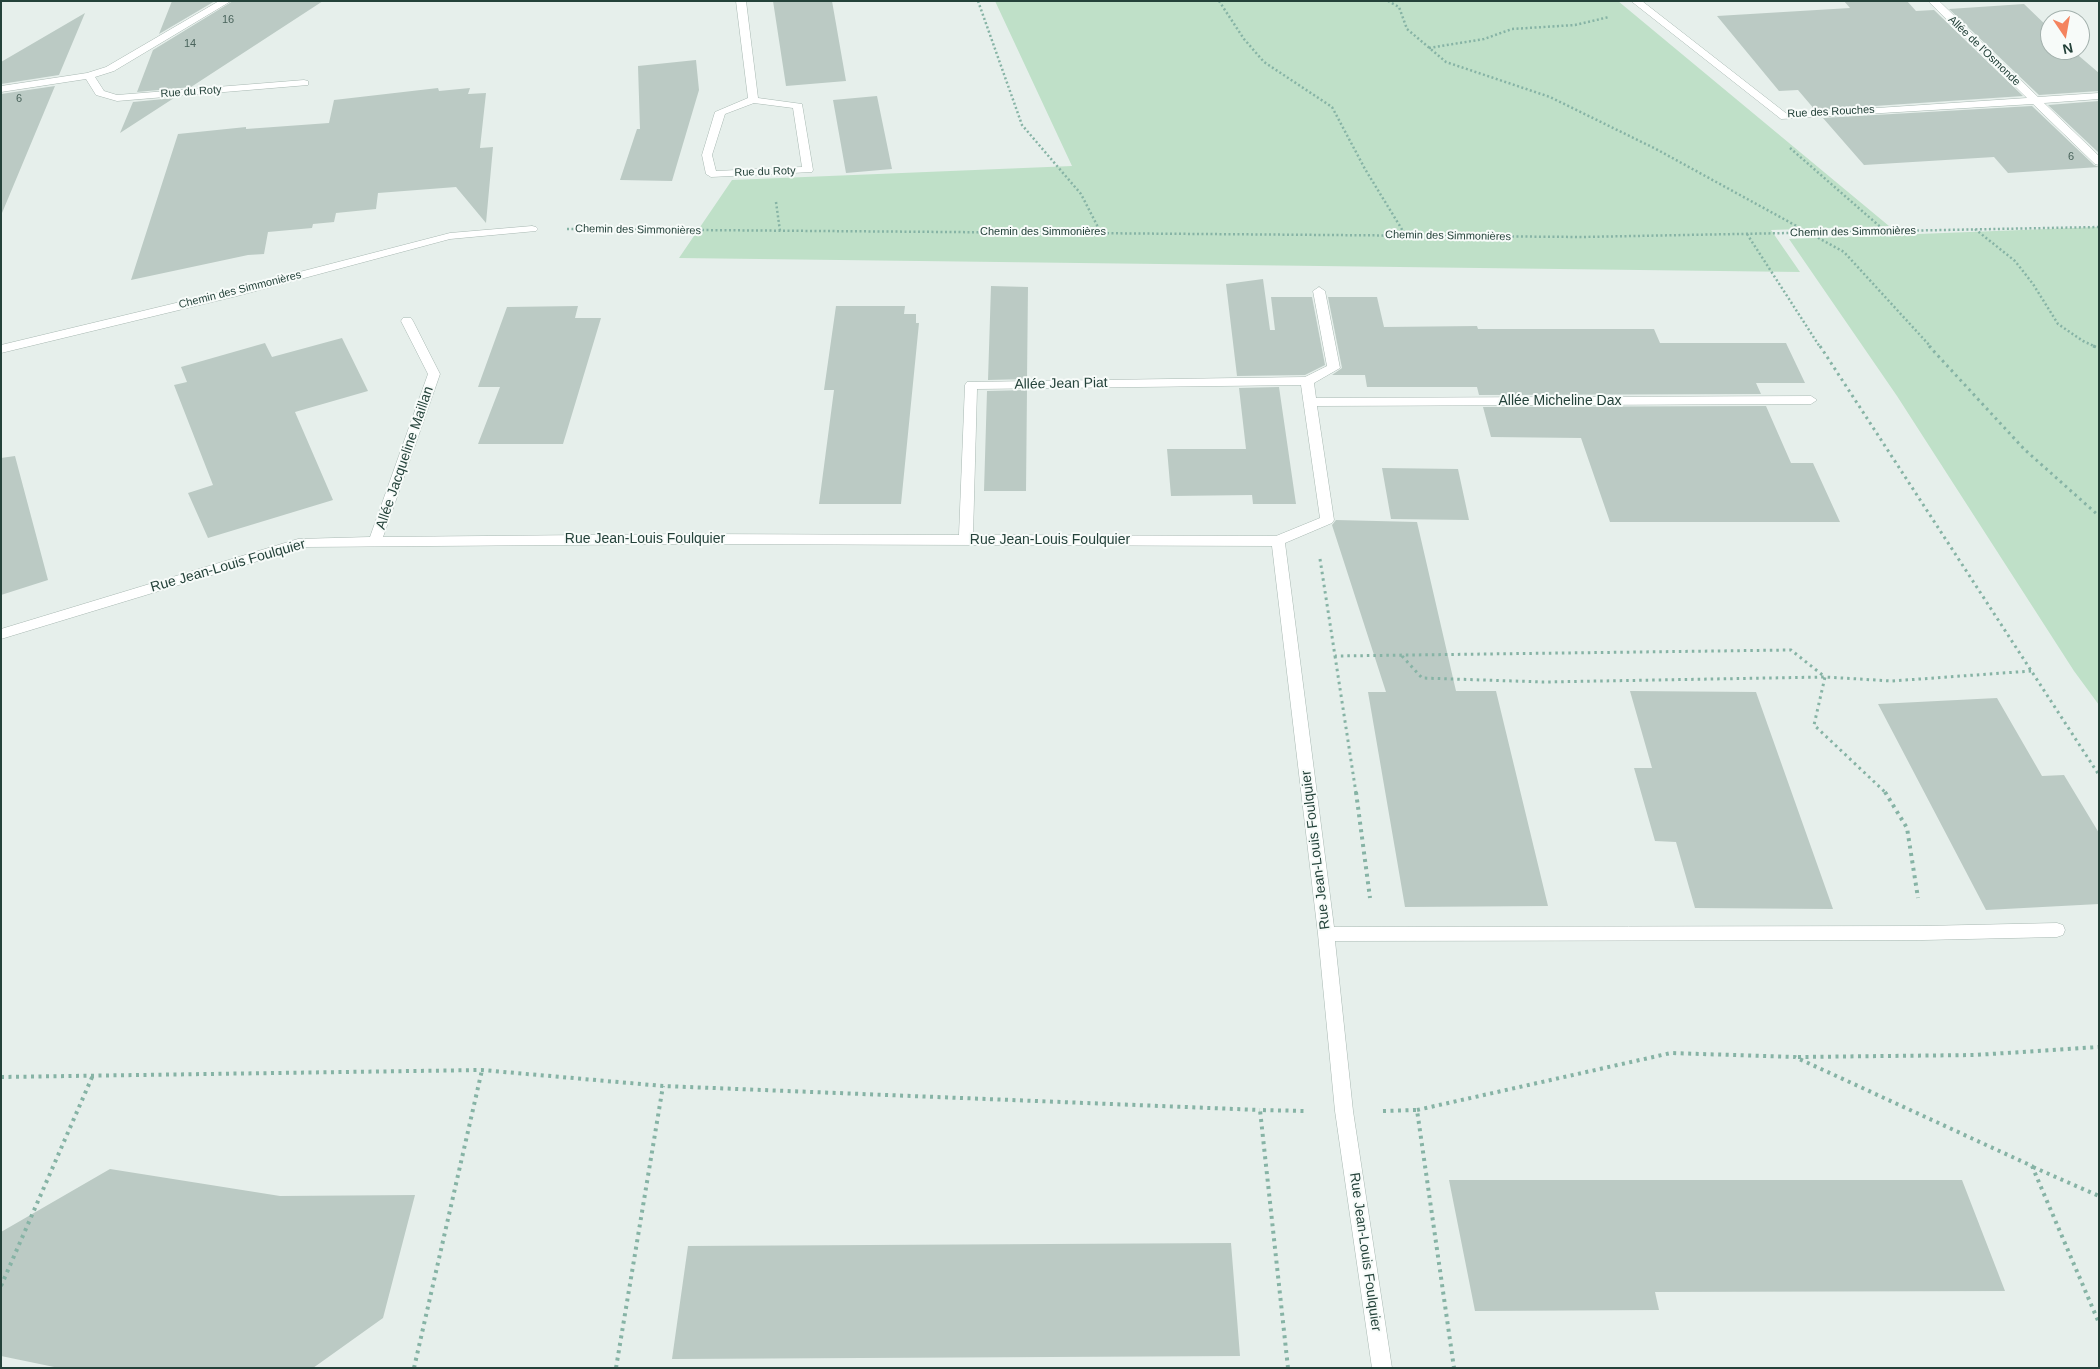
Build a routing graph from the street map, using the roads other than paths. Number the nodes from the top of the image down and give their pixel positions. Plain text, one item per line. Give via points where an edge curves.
1 (226, 1) edge
2 (740, 1) edge
3 (1933, 1) edge
4 (1639, 4) edge
5 (89, 76) junction
6 (304, 83) dead end
7 (1, 89) edge
8 (2099, 96) edge
9 (753, 100) junction
10 (2035, 101) junction
11 (2099, 162) edge
12 (532, 229) road end
13 (1319, 290) dead end
14 (407, 321) dead end
15 (1, 349) edge
16 (1306, 381) junction
17 (1811, 400) dead end
18 (1310, 402) junction
19 (966, 540) junction
20 (376, 541) junction
21 (1278, 541) junction
22 (1, 634) edge
23 (2057, 930) dead end
24 (1326, 934) junction
25 (1382, 1368) edge

1 - 5 street via 110,69
2 - 9 street
3 - 10 street, Allée de l'Osmonde
4 - 10 street, Rue des Rouches via 1785,117
5 - 6 street, Rue du Roty via 100,93 117,98
5 - 7 street
8 - 10 street, Rue des Rouches
9 - 9 street, Rue du Roty via 720,112 707,155 710,174 808,170 798,106
10 - 11 street
12 - 15 street, Chemin des Simmonières via 450,236 234,293
13 - 16 street via 1334,368
14 - 20 street, Allée Jacqueline Maillan via 434,374
16 - 18 street
16 - 19 street, Allée Jean Piat via 971,385
17 - 18 street, Allée Micheline Dax
18 - 21 street via 1327,520
19 - 20 street, Rue Jean-Louis Foulquier
19 - 21 street, Rue Jean-Louis Foulquier
20 - 22 street, Rue Jean-Louis Foulquier via 302,542
21 - 24 street, Rue Jean-Louis Foulquier
23 - 24 street
24 - 25 street, Rue Jean-Louis Foulquier via 1344,1112

